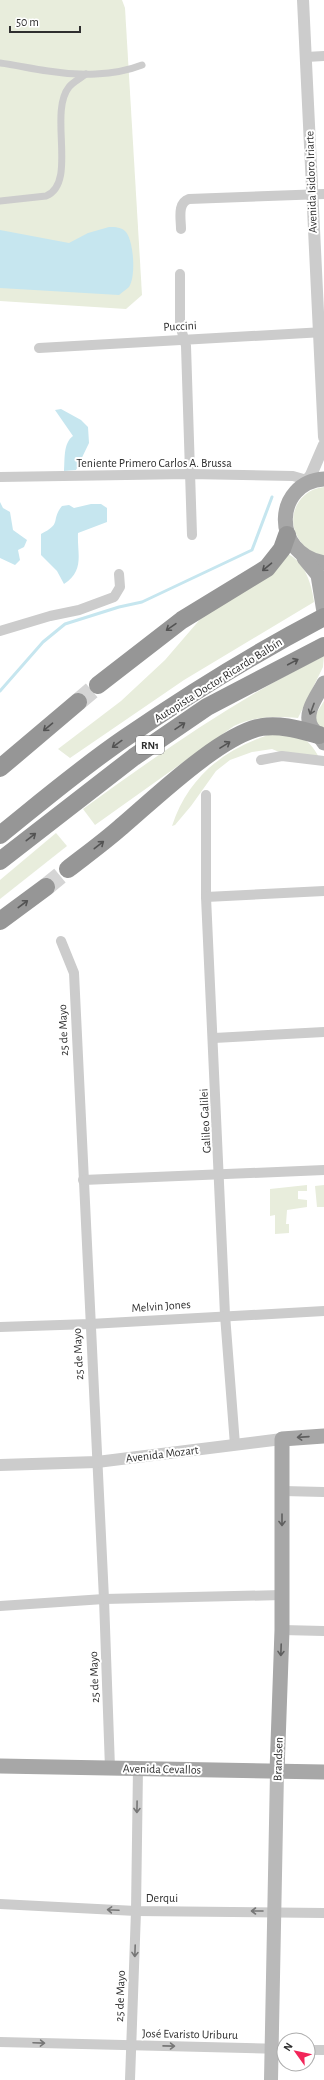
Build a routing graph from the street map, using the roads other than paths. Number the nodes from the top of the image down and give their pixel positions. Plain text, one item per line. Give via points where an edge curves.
1 (303, 0) edge
2 (324, 56) edge
3 (306, 57) junction
4 (0, 63) edge
5 (142, 66) dead end
6 (86, 74) junction
7 (324, 194) edge
8 (311, 195) junction
9 (0, 201) edge
10 (181, 229) dead end
11 (180, 274) dead end
12 (321, 332) edge
13 (183, 339) junction
14 (39, 348) dead end
15 (324, 437) edge
16 (324, 445) edge
17 (189, 474) junction
18 (0, 477) edge
19 (324, 480) edge
20 (304, 484) junction
21 (192, 535) dead end
22 (287, 535) junction
23 (301, 554) junction
24 (324, 563) edge
25 (119, 574) dead end
26 (324, 612) edge
27 (324, 616) edge
28 (0, 631) edge
29 (319, 648) edge
30 (324, 683) edge
31 (98, 685) tunnel mouth
32 (78, 702) tunnel mouth
33 (323, 739) edge
34 (262, 760) dead end
35 (324, 761) edge
36 (0, 768) edge
37 (206, 795) dead end
38 (0, 835) edge
39 (0, 861) edge
40 (68, 869) tunnel mouth
41 (46, 887) tunnel mouth
42 (324, 891) edge
43 (206, 897) junction
44 (0, 921) edge
45 (61, 941) dead end
46 (324, 1032) edge
47 (214, 1038) junction
48 (324, 1170) edge
49 (220, 1175) junction
50 (83, 1180) junction
51 (324, 1311) edge
52 (225, 1315) junction
53 (90, 1324) junction
54 (0, 1327) edge
55 (324, 1436) edge
56 (282, 1439) junction
57 (235, 1445) junction
58 (97, 1462) junction
59 (0, 1465) edge
60 (283, 1491) junction
61 (324, 1492) edge
62 (282, 1595) junction
63 (104, 1599) junction
64 (0, 1606) edge
65 (282, 1630) junction
66 (324, 1631) edge
67 (0, 1766) edge
68 (110, 1768) junction
69 (138, 1768) junction
70 (277, 1772) junction
71 (324, 1772) edge
72 (0, 1904) edge
73 (136, 1911) junction
74 (273, 1912) junction
75 (324, 1913) edge
76 (277, 2032) edge
77 (0, 2042) edge
78 (131, 2045) junction
79 (276, 2049) edge
80 (276, 2054) edge
81 (130, 2080) edge
82 (271, 2080) edge

1 - 3 street, Avenida Isidoro Iriarte
2 - 3 street
3 - 8 street, Avenida Isidoro Iriarte
4 - 6 street
5 - 6 street via 122,71
6 - 9 street via 69,87 62,100 61,174 58,187 46,196
7 - 8 street
8 - 10 street via 188,199 180,207
8 - 12 street, Avenida Isidoro Iriarte
11 - 13 street via 180,326
12 - 13 street, Puccini
12 - 15 street, Avenida Isidoro Iriarte
13 - 14 street, Puccini
13 - 17 street via 186,346
16 - 20 street
17 - 18 street, Teniente Primero Carlos A. Brussa
17 - 20 street, Teniente Primero Carlos A. Brussa via 293,476
17 - 21 street
19 - 20 main road
20 - 22 main road via 292,498 287,510
22 - 23 main road
22 -> 31 highway via 282,549 268,568 182,620
23 - 24 main road via 313,561
23 - 26 main road via 318,575
25 - 28 street via 120,587 114,597 78,610
27 -> 38 highway, Autopista Doctor Ricardo Balbín / RN1 via 194,693 124,739
39 -> 29 highway, Autopista Doctor Ricardo Balbín / RN1 via 134,757 201,711
30 -> 33 main road via 309,714 310,724
32 -> 36 highway
40 -> 33 highway via 182,775 243,734 260,727 276,725
34 - 35 street via 282,756
37 - 43 street, Galileo Galilei
44 -> 41 highway
42 - 43 street
43 - 47 street, Galileo Galilei
45 - 50 street, 25 de Mayo via 74,973
46 - 47 street
47 - 49 street, Galileo Galilei
48 - 49 street
49 - 50 street
49 - 52 street, Galileo Galilei
50 - 53 street, 25 de Mayo
51 - 52 street, Melvin Jones
52 - 53 street, Melvin Jones
52 - 57 street, Galileo Galilei
53 - 54 street, Melvin Jones
53 - 58 street, 25 de Mayo
55 -> 56 main road, Avenida Mozart
56 - 57 street, Avenida Mozart
56 - 60 main road, Brandsen
57 - 58 street, Avenida Mozart
58 - 59 street, Avenida Mozart
58 - 63 street, 25 de Mayo
60 - 61 street
60 -> 62 main road, Brandsen
62 - 63 street
62 - 65 main road, Brandsen
63 - 64 street
63 - 68 street, 25 de Mayo
65 - 66 street
65 -> 70 main road, Brandsen
67 - 68 main road, Avenida Cevallos
68 - 69 main road, Avenida Cevallos
69 - 70 main road, Avenida Cevallos
69 -> 73 street, 25 de Mayo
70 - 71 main road, Avenida Cevallos
70 - 74 main road, Brandsen
73 -> 72 street, Derqui
74 -> 73 street, Derqui
73 -> 78 street, 25 de Mayo
74 - 75 street, Derqui
74 - 76 main road, Brandsen
77 -> 78 street, José Evaristo Uriburu
78 -> 79 street, José Evaristo Uriburu
78 - 81 street, 25 de Mayo
80 - 82 main road, Brandsen

